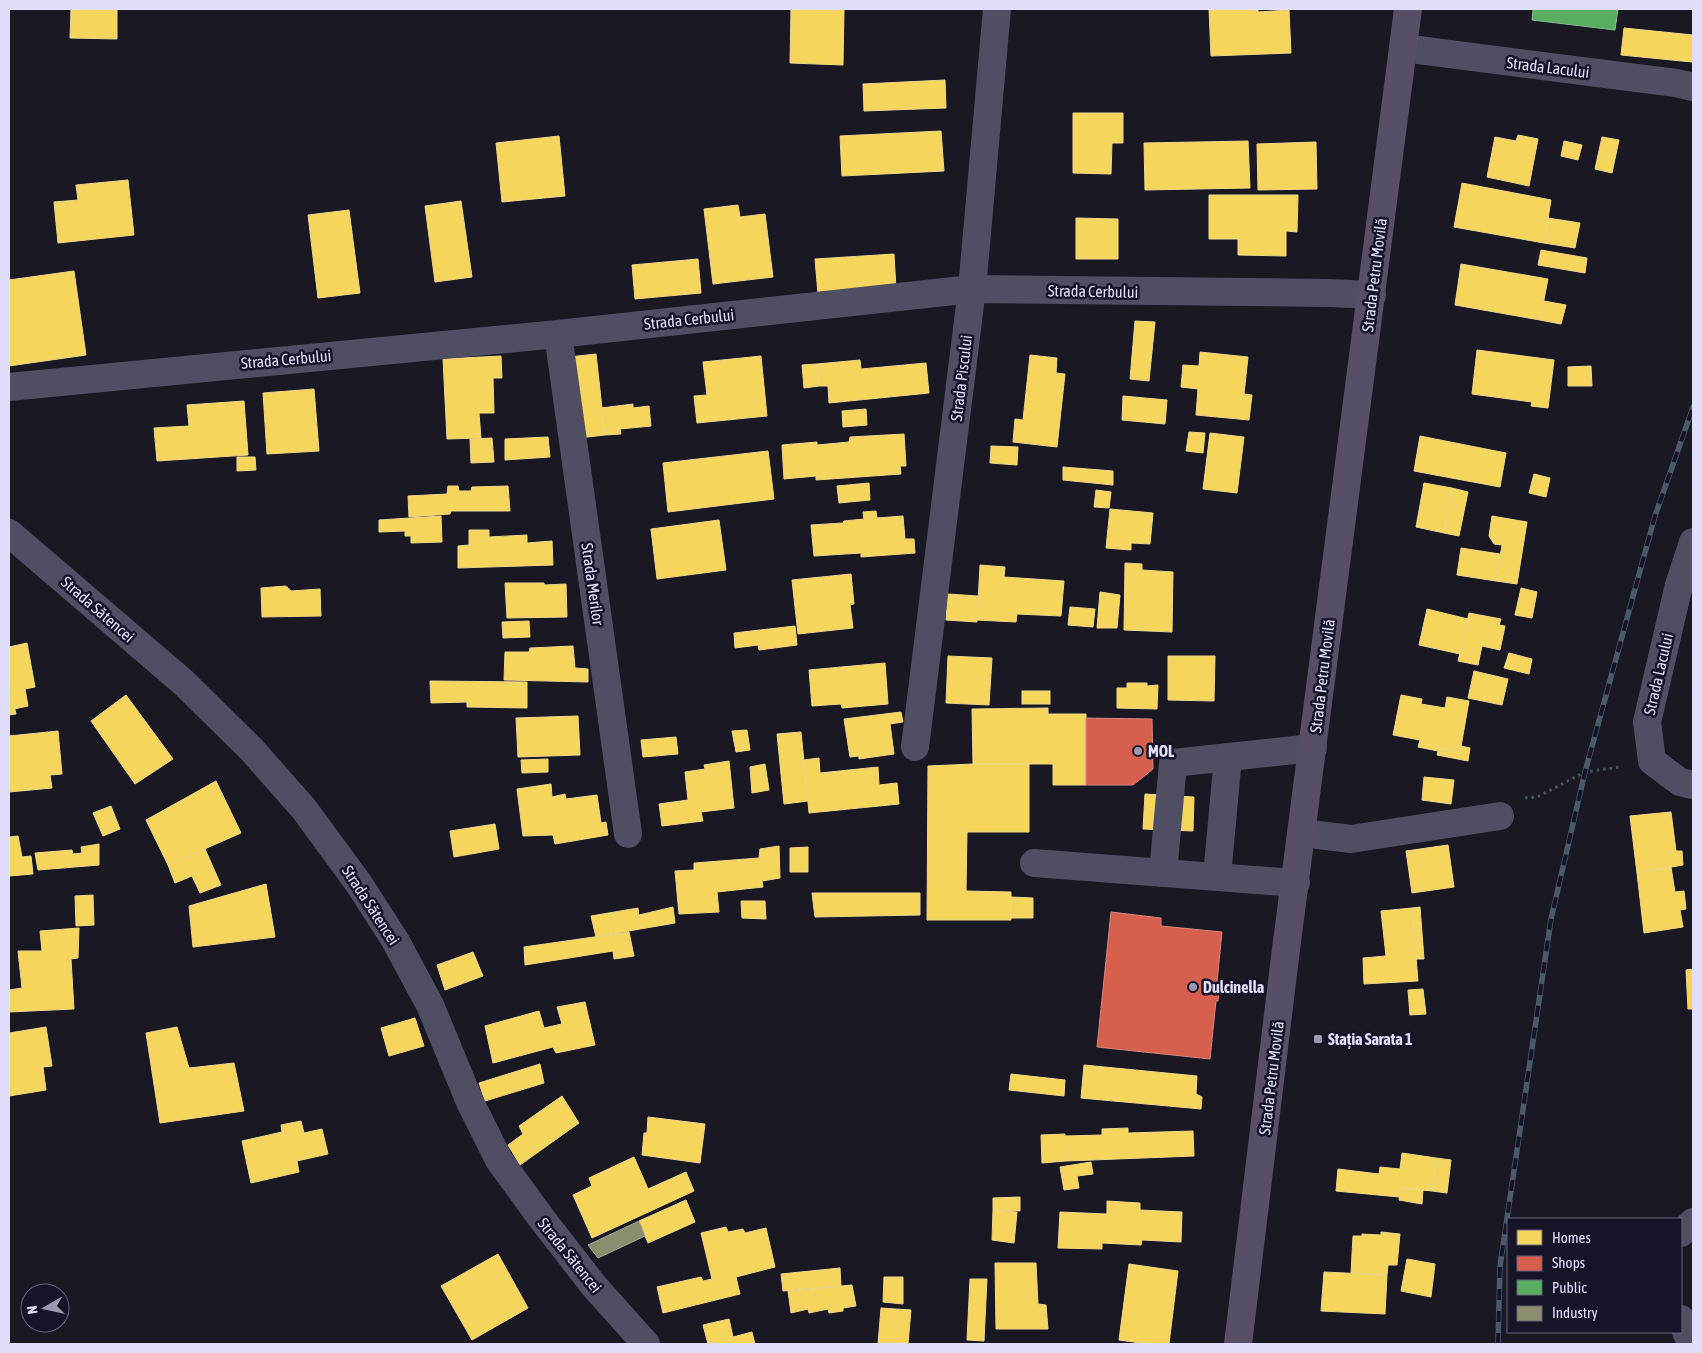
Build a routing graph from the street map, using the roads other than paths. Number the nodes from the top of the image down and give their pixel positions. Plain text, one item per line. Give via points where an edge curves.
1 (997, 9) edge
2 (1408, 9) edge
3 (1403, 48) junction
4 (1693, 87) edge
5 (972, 289) junction
6 (1372, 295) junction
7 (558, 334) junction
8 (9, 386) edge
9 (9, 532) edge
10 (1693, 542) edge
11 (916, 747) dead end
12 (1313, 748) junction
13 (1228, 757) junction
14 (1693, 785) edge
15 (1510, 807) road end
16 (1302, 832) junction
17 (628, 834) dead end
18 (1034, 863) dead end
19 (1163, 873) junction
20 (1216, 876) junction
21 (1296, 883) junction
22 (1693, 1222) edge
23 (1682, 1232) edge
24 (1682, 1322) edge
25 (646, 1344) edge
26 (1238, 1344) edge
27 (1691, 1344) edge

1 - 5 street, Strada Piscului
2 - 3 main road, Strada Petru Movilă
3 - 4 street, Strada Lacului
3 - 6 main road, Strada Petru Movilă
5 - 6 street, Strada Cerbului
5 - 7 street, Strada Cerbului
5 - 11 street, Strada Piscului
6 - 12 main road, Strada Petru Movilă
7 - 8 street, Strada Cerbului
7 - 17 street, Strada Merilor
9 - 25 street, Strada Sătencei via 184,683 252,750 304,809 395,940 430,1005 470,1102 499,1160 582,1271
10 - 14 street, Strada Lacului via 1646,722 1652,761 1680,782
12 - 13 street
12 - 16 main road, Strada Petru Movilă
13 - 19 street via 1173,763
13 - 20 street
15 - 16 street via 1351,839
16 - 21 main road, Strada Petru Movilă
18 - 19 street
19 - 20 street
20 - 21 street
21 - 26 main road, Strada Petru Movilă
22 - 23 street
24 - 27 street

